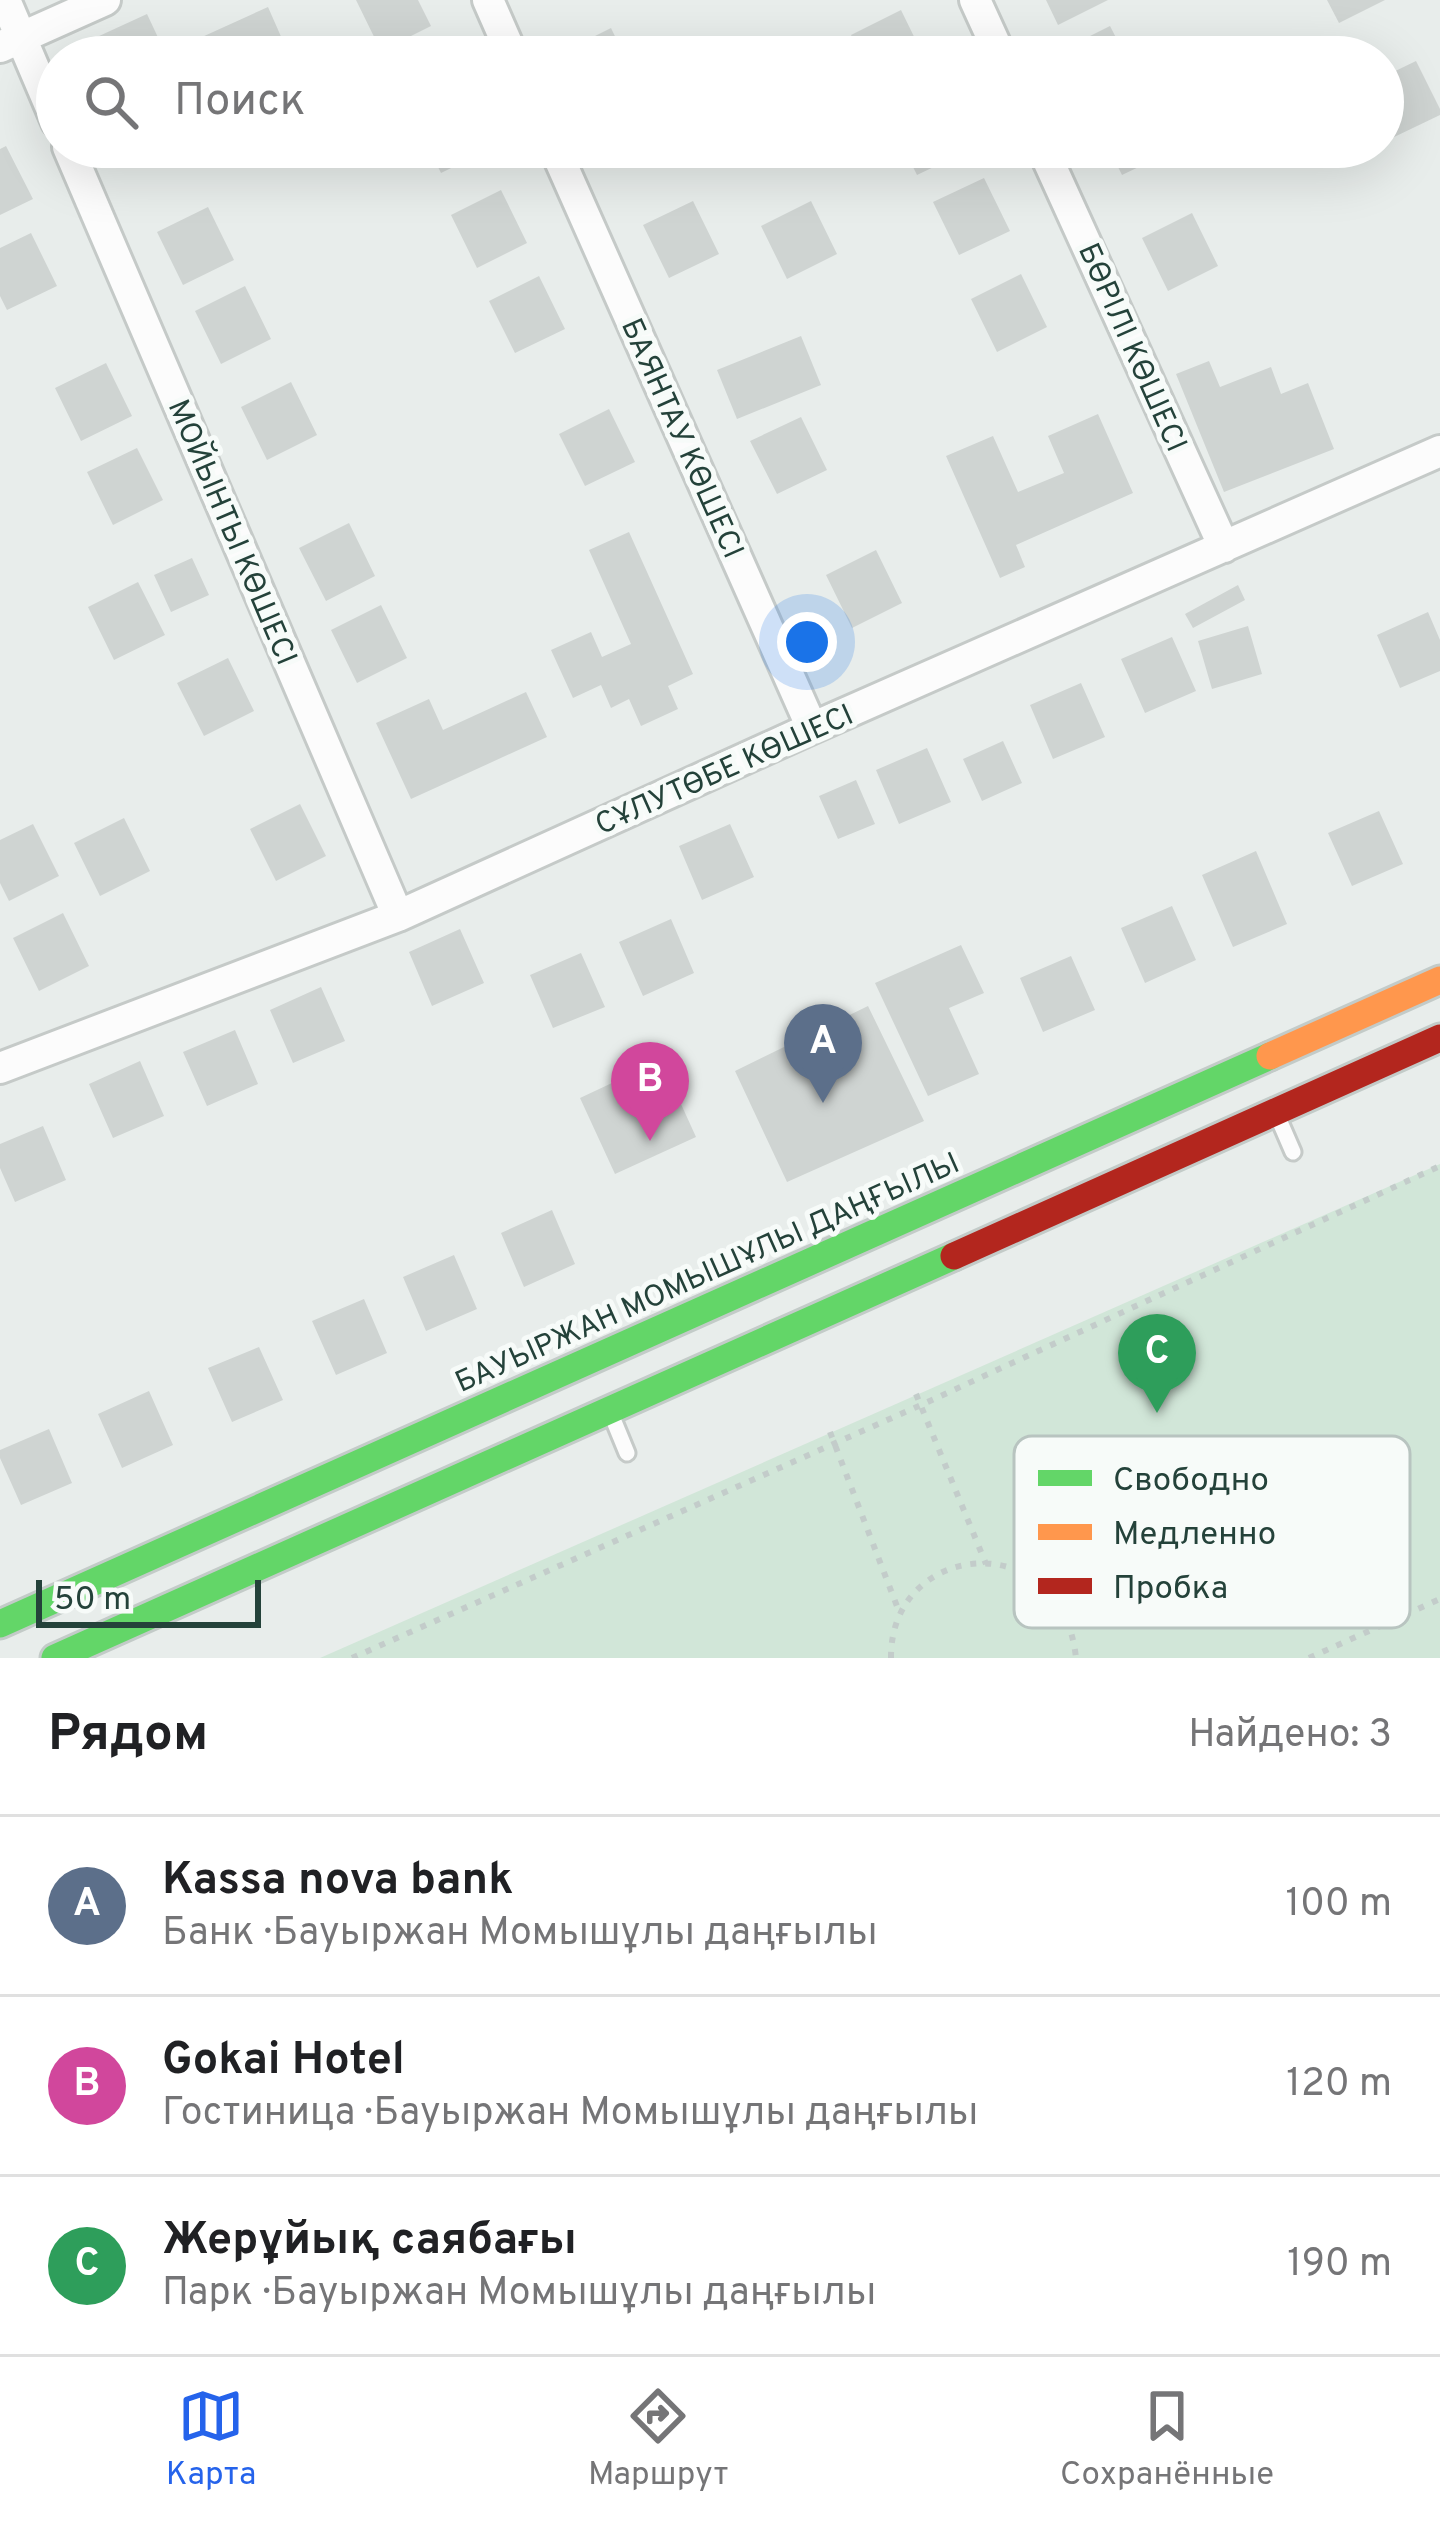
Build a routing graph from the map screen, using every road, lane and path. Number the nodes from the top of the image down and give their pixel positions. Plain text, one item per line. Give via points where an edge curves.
1 (5, 0) edge
2 (105, 0) edge
3 (488, 0) edge
4 (975, 0) edge
5 (504, 36) edge
6 (991, 36) edge
7 (10, 43) edge
8 (36, 87) edge
9 (77, 168) edge
10 (563, 168) edge
11 (1052, 168) edge
12 (1440, 451) edge
13 (1224, 547) junction
14 (812, 728) junction
15 (398, 916) junction
16 (1440, 980) edge
17 (1440, 1038) edge
18 (0, 1068) edge
19 (1276, 1113) junction
20 (1293, 1152) dead end
21 (1440, 1166) edge
22 (916, 1394) dead end
23 (921, 1405) junction
24 (610, 1411) junction
25 (830, 1432) dead end
26 (835, 1443) junction
27 (627, 1453) dead end
28 (986, 1564) junction
29 (1014, 1569) edge
30 (1440, 1599) edge
31 (1410, 1613) edge
32 (900, 1614) junction
33 (0, 1624) edge
34 (1072, 1628) edge
35 (1376, 1628) edge
36 (55, 1658) edge
37 (352, 1658) edge
38 (892, 1658) edge
39 (1076, 1658) edge
40 (1309, 1658) edge

1 - 7 street
2 - 7 street
3 - 5 street
4 - 6 street
7 - 8 street
9 - 15 street, МОЙЫНТЫ КӨШЕСІ
10 - 14 street, БАЯНТАУ КӨШЕСІ
11 - 13 street, БӨРІЛІ КӨШЕСІ
12 - 13 street, СҰЛУТӨБЕ КӨШЕСІ
13 - 14 street, СҰЛУТӨБЕ КӨШЕСІ
14 - 15 street, СҰЛУТӨБЕ КӨШЕСІ
15 - 18 street, СҰЛУТӨБЕ КӨШЕСІ
16 - 33 main road, БАУЫРЖАН МОМЫШҰЛЫ ДАҢҒЫЛЫ
17 - 19 main road
19 - 20 lane
19 - 24 main road
21 - 23 path
22 - 23 path
23 - 26 path
23 - 28 path
24 - 27 lane
24 - 36 main road
25 - 26 path
26 - 32 path
26 - 37 path
28 - 29 path
28 - 32 path via 941,1572
30 - 31 path
32 - 38 path
34 - 39 path
35 - 40 path

